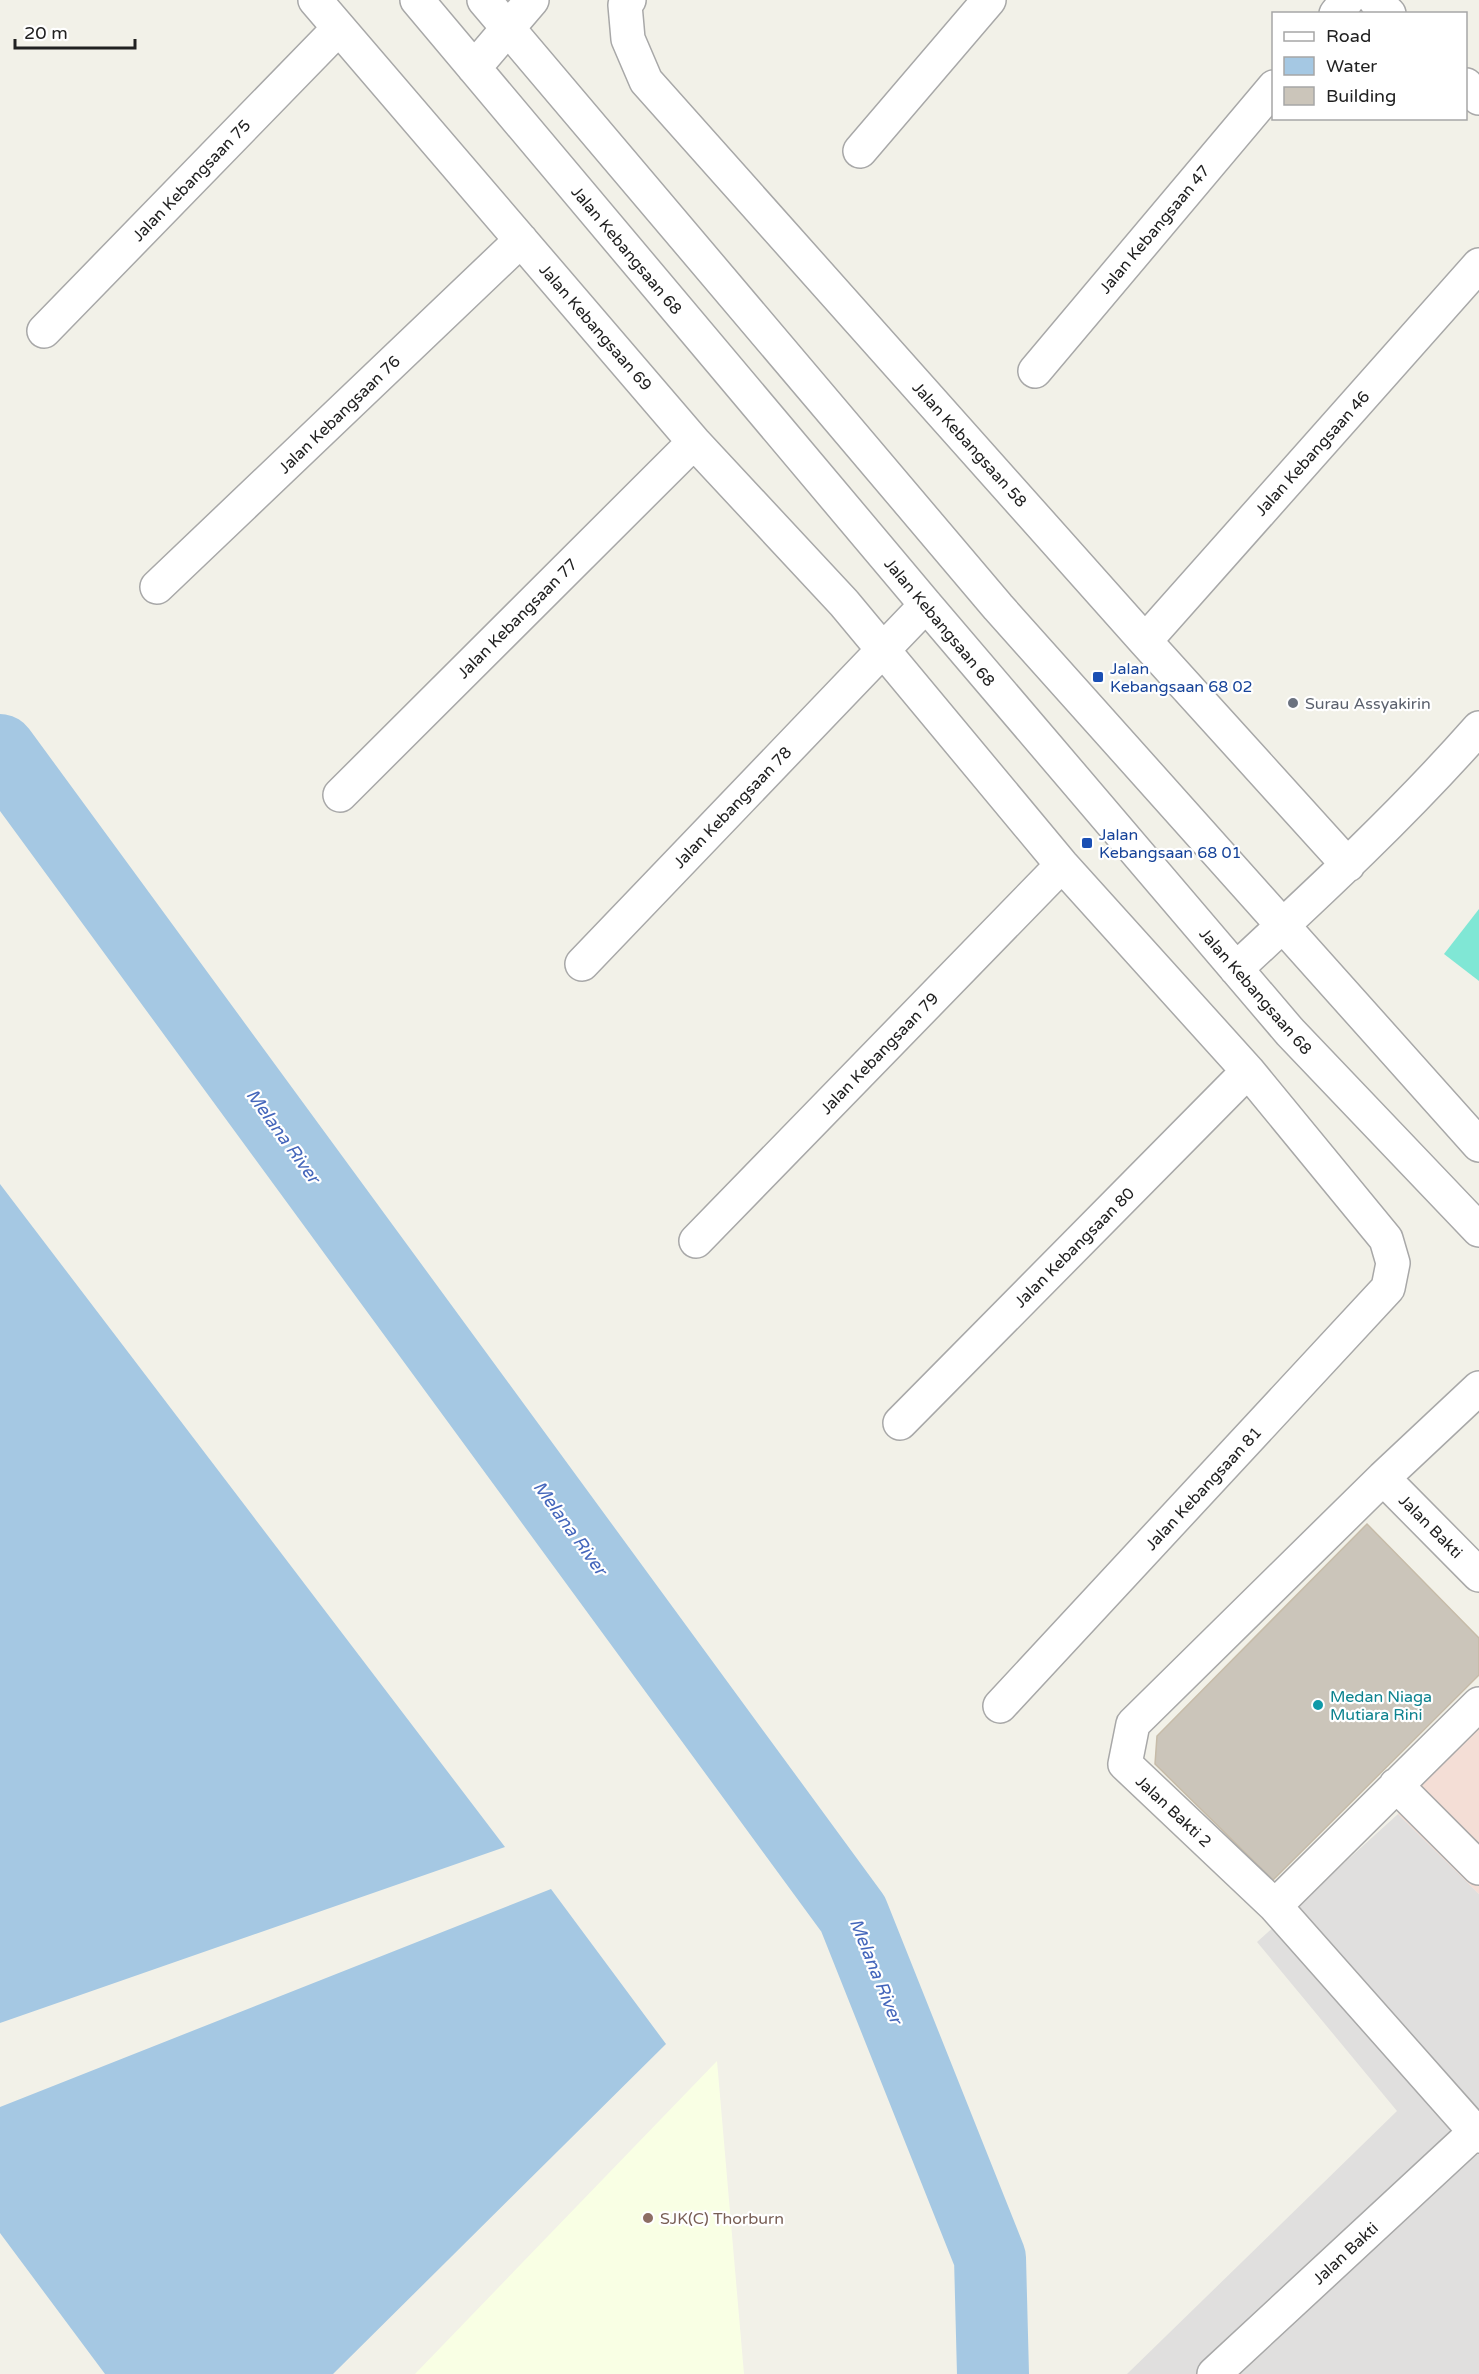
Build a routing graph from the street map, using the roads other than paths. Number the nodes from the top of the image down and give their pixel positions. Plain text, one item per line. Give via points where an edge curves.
1 (315, 0) edge
2 (417, 0) edge
3 (484, 0) edge
4 (532, 0) edge
5 (989, 0) edge
6 (1347, 0) edge
7 (1375, 0) edge
8 (627, 3) edge
9 (1337, 12) edge
10 (1387, 12) edge
11 (508, 27) junction
12 (339, 28) junction
13 (474, 68) junction
14 (1467, 86) edge
15 (1272, 89) edge
16 (1479, 98) edge
17 (860, 151) dead end
18 (521, 240) junction
19 (1479, 264) edge
20 (44, 331) dead end
21 (1035, 371) dead end
22 (694, 442) junction
23 (157, 587) dead end
24 (926, 605) junction
25 (1145, 641) junction
26 (883, 649) junction
27 (1479, 728) edge
28 (339, 795) dead end
29 (1062, 865) junction
30 (1348, 865) junction
31 (1283, 925) junction
32 (582, 964) dead end
33 (1236, 969) junction
34 (1248, 1071) junction
35 (1479, 1145) edge
36 (1479, 1230) edge
37 (696, 1241) dead end
38 (1393, 1263) joint
39 (1479, 1388) edge
40 (900, 1423) dead end
41 (1383, 1478) junction
42 (1478, 1571) edge
43 (1479, 1704) edge
44 (1000, 1707) dead end
45 (1396, 1785) junction
46 (1479, 1869) edge
47 (1275, 1906) junction
48 (1477, 2134) edge
49 (1214, 2374) edge

1 - 12 street, Jalan Kebangsaan 69
2 - 13 street, Jalan Kebangsaan 68
3 - 11 street
4 - 11 street
5 - 17 street
6 - 9 street
7 - 10 street
8 - 25 street, Jalan Kebangsaan 58 via 628,39 646,81
11 - 13 street
11 - 31 street via 998,607
12 - 18 street, Jalan Kebangsaan 69
12 - 20 street, Jalan Kebangsaan 75
13 - 24 street, Jalan Kebangsaan 68
14 - 16 street
15 - 21 street, Jalan Kebangsaan 47
18 - 22 street, Jalan Kebangsaan 69
18 - 23 street, Jalan Kebangsaan 76
19 - 25 street, Jalan Kebangsaan 46
22 - 26 street, Jalan Kebangsaan 69
22 - 28 street, Jalan Kebangsaan 77
24 - 26 street, Jalan Kebangsaan 78
24 - 33 street, Jalan Kebangsaan 68
25 - 30 street, Jalan Kebangsaan 58
26 - 29 street, Jalan Kebangsaan 69
26 - 32 street, Jalan Kebangsaan 78
27 - 30 street
29 - 34 street, Jalan Kebangsaan 69
29 - 37 street, Jalan Kebangsaan 79
30 - 31 street
31 - 33 street
31 - 35 street
33 - 36 street, Jalan Kebangsaan 68 via 1290,1032
34 - 38 street, Jalan Kebangsaan 69 via 1386,1239
34 - 40 street, Jalan Kebangsaan 80
38 - 44 street, Jalan Kebangsaan 81 via 1388,1288
39 - 41 street, Jalan Bakti 2
41 - 42 street, Jalan Bakti
41 - 47 street, Jalan Bakti 2 via 1133,1725 1125,1764
43 - 45 street
45 - 46 street
45 - 47 street
47 - 48 street, Jalan Bakti 2
48 - 49 street, Jalan Bakti

